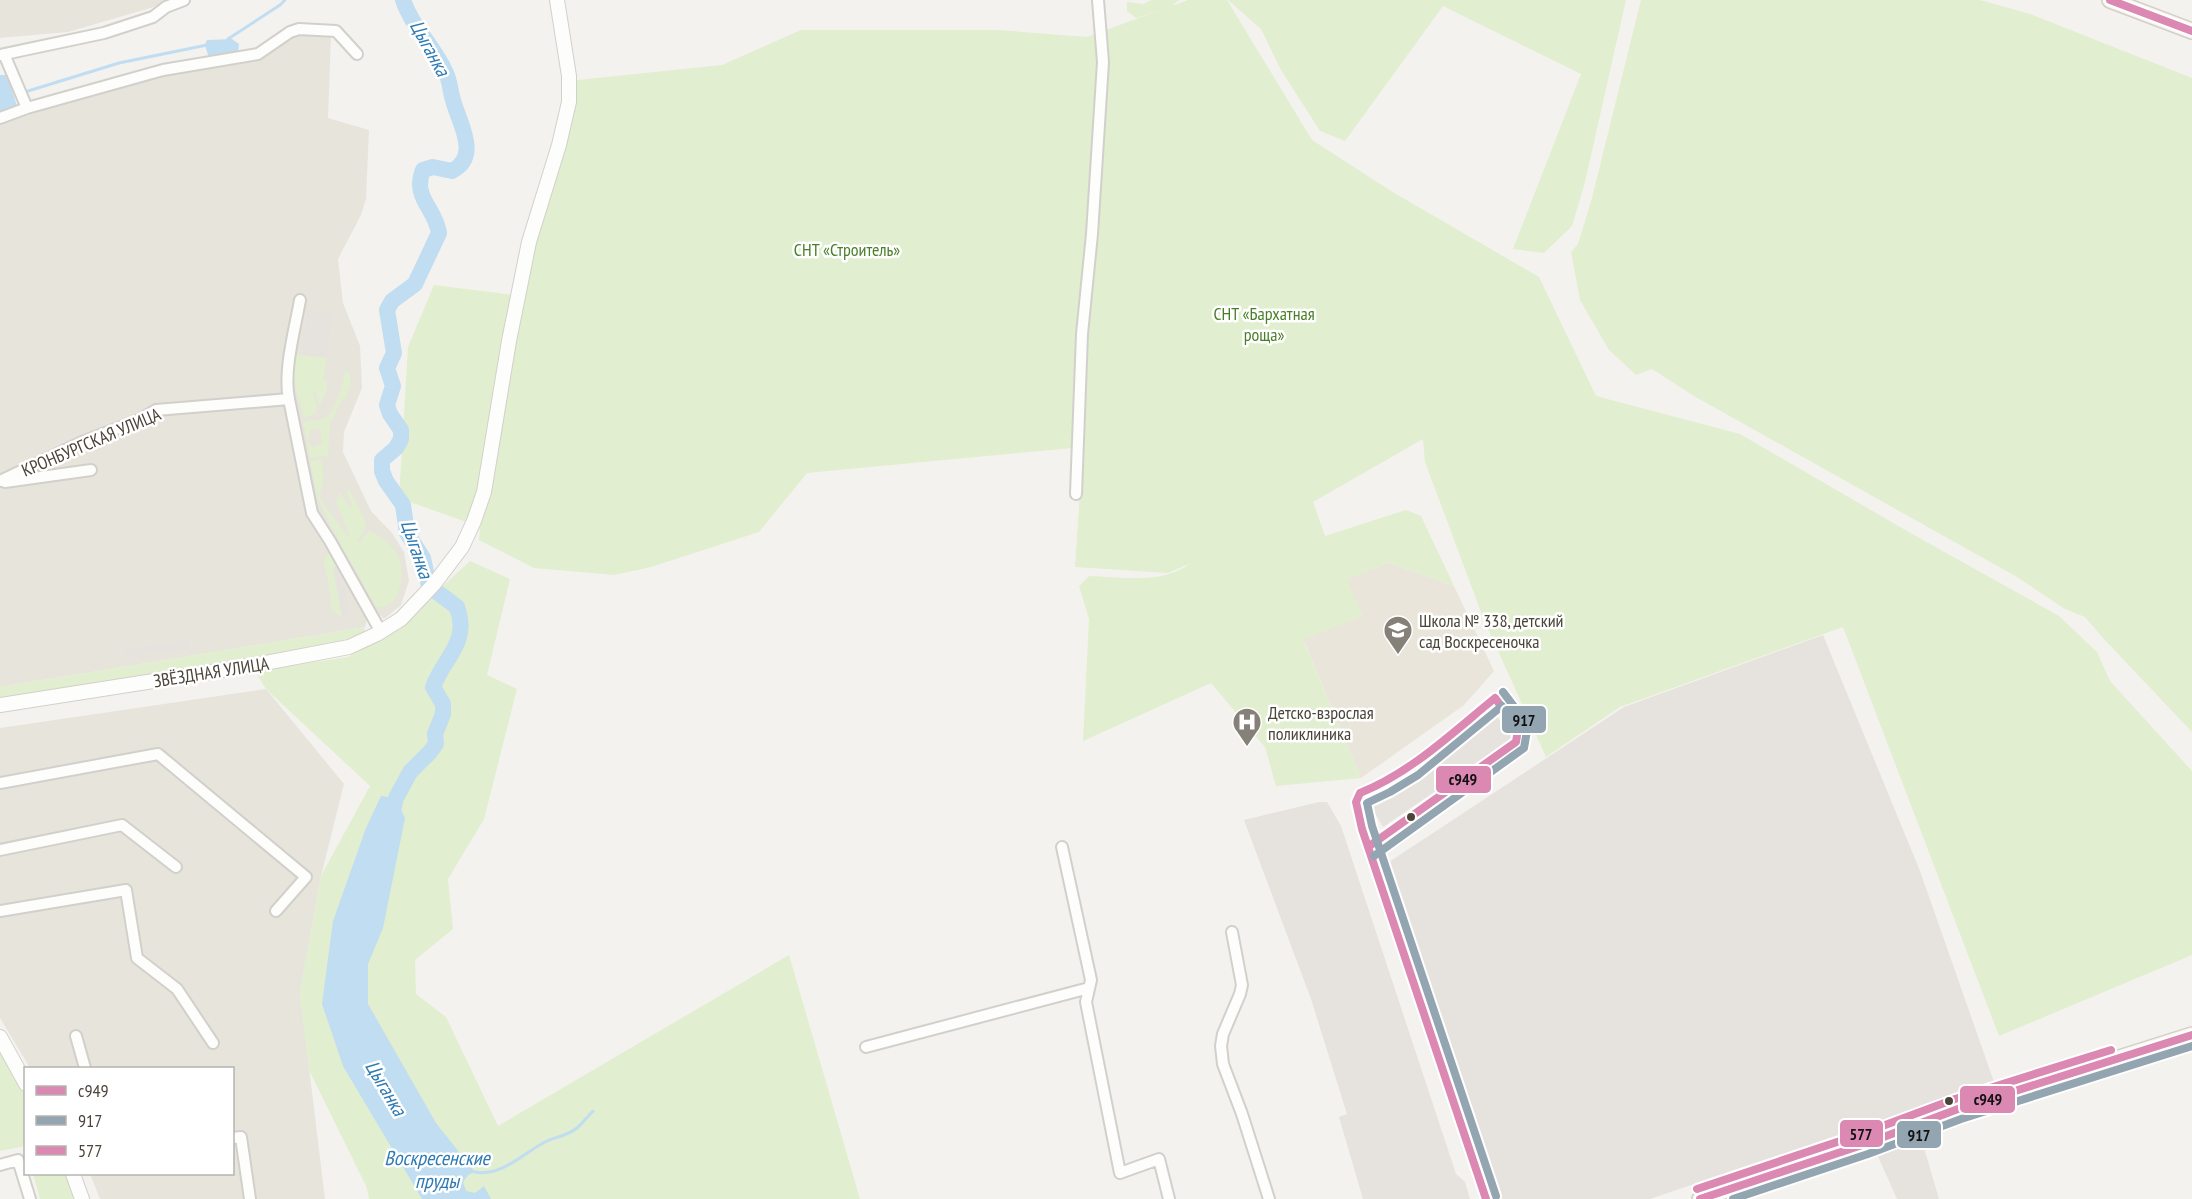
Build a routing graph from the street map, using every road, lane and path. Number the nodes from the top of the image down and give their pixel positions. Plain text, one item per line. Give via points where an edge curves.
1 (184, 0) edge
2 (557, 0) edge
3 (1098, 0) edge
4 (2110, 0) edge
5 (2192, 31) edge
6 (357, 54) dead end
7 (2, 55) edge
8 (27, 108) junction
9 (0, 118) edge
10 (300, 300) dead end
11 (289, 399) junction
12 (91, 470) dead end
13 (0, 482) edge
14 (1076, 494) dead end
15 (381, 632) junction
16 (0, 705) edge
17 (0, 783) edge
18 (1062, 848) dead end
19 (0, 850) edge
20 (176, 867) dead end
21 (0, 911) edge
22 (276, 911) dead end
23 (1232, 932) dead end
24 (1089, 988) junction
25 (2192, 1035) edge
26 (76, 1036) dead end
27 (0, 1037) edge
28 (213, 1043) dead end
29 (867, 1047) dead end
30 (85, 1067) edge
31 (24, 1080) edge
32 (234, 1138) edge
33 (0, 1165) edge
34 (73, 1175) edge
35 (30, 1199) edge
36 (82, 1199) edge
37 (250, 1199) edge
38 (1169, 1199) edge
39 (1269, 1199) edge
40 (1700, 1199) edge

1 - 7 street via 153,17 104,33
2 - 15 street, ЗВЁЗДНАЯ УЛИЦА via 569,76 569,102 530,242 484,492 462,547 412,610
3 - 14 street via 1103,72 1082,334
4 - 5 main road
6 - 8 street via 336,31 299,29 258,54 164,70
7 - 8 street
8 - 9 street
10 - 11 street via 289,368
11 - 13 street, КРОНБУРГСКАЯ УЛИЦА via 156,410
11 - 15 street via 312,513
12 - 13 street, КРОНБУРГСКАЯ УЛИЦА
15 - 16 street, ЗВЁЗДНАЯ УЛИЦА via 349,647
17 - 22 street via 158,754 306,877
18 - 24 street via 1091,980
19 - 20 street via 122,825
21 - 28 street via 126,890 136,958 177,989
23 - 39 street via 1242,985 1223,1034 1223,1064
24 - 29 street
24 - 38 street via 1086,1002 1120,1173 1159,1160
25 - 40 main road via 1958,1109
26 - 30 street
27 - 31 street
32 - 37 street via 241,1137
33 - 35 street via 18,1160
34 - 36 street

